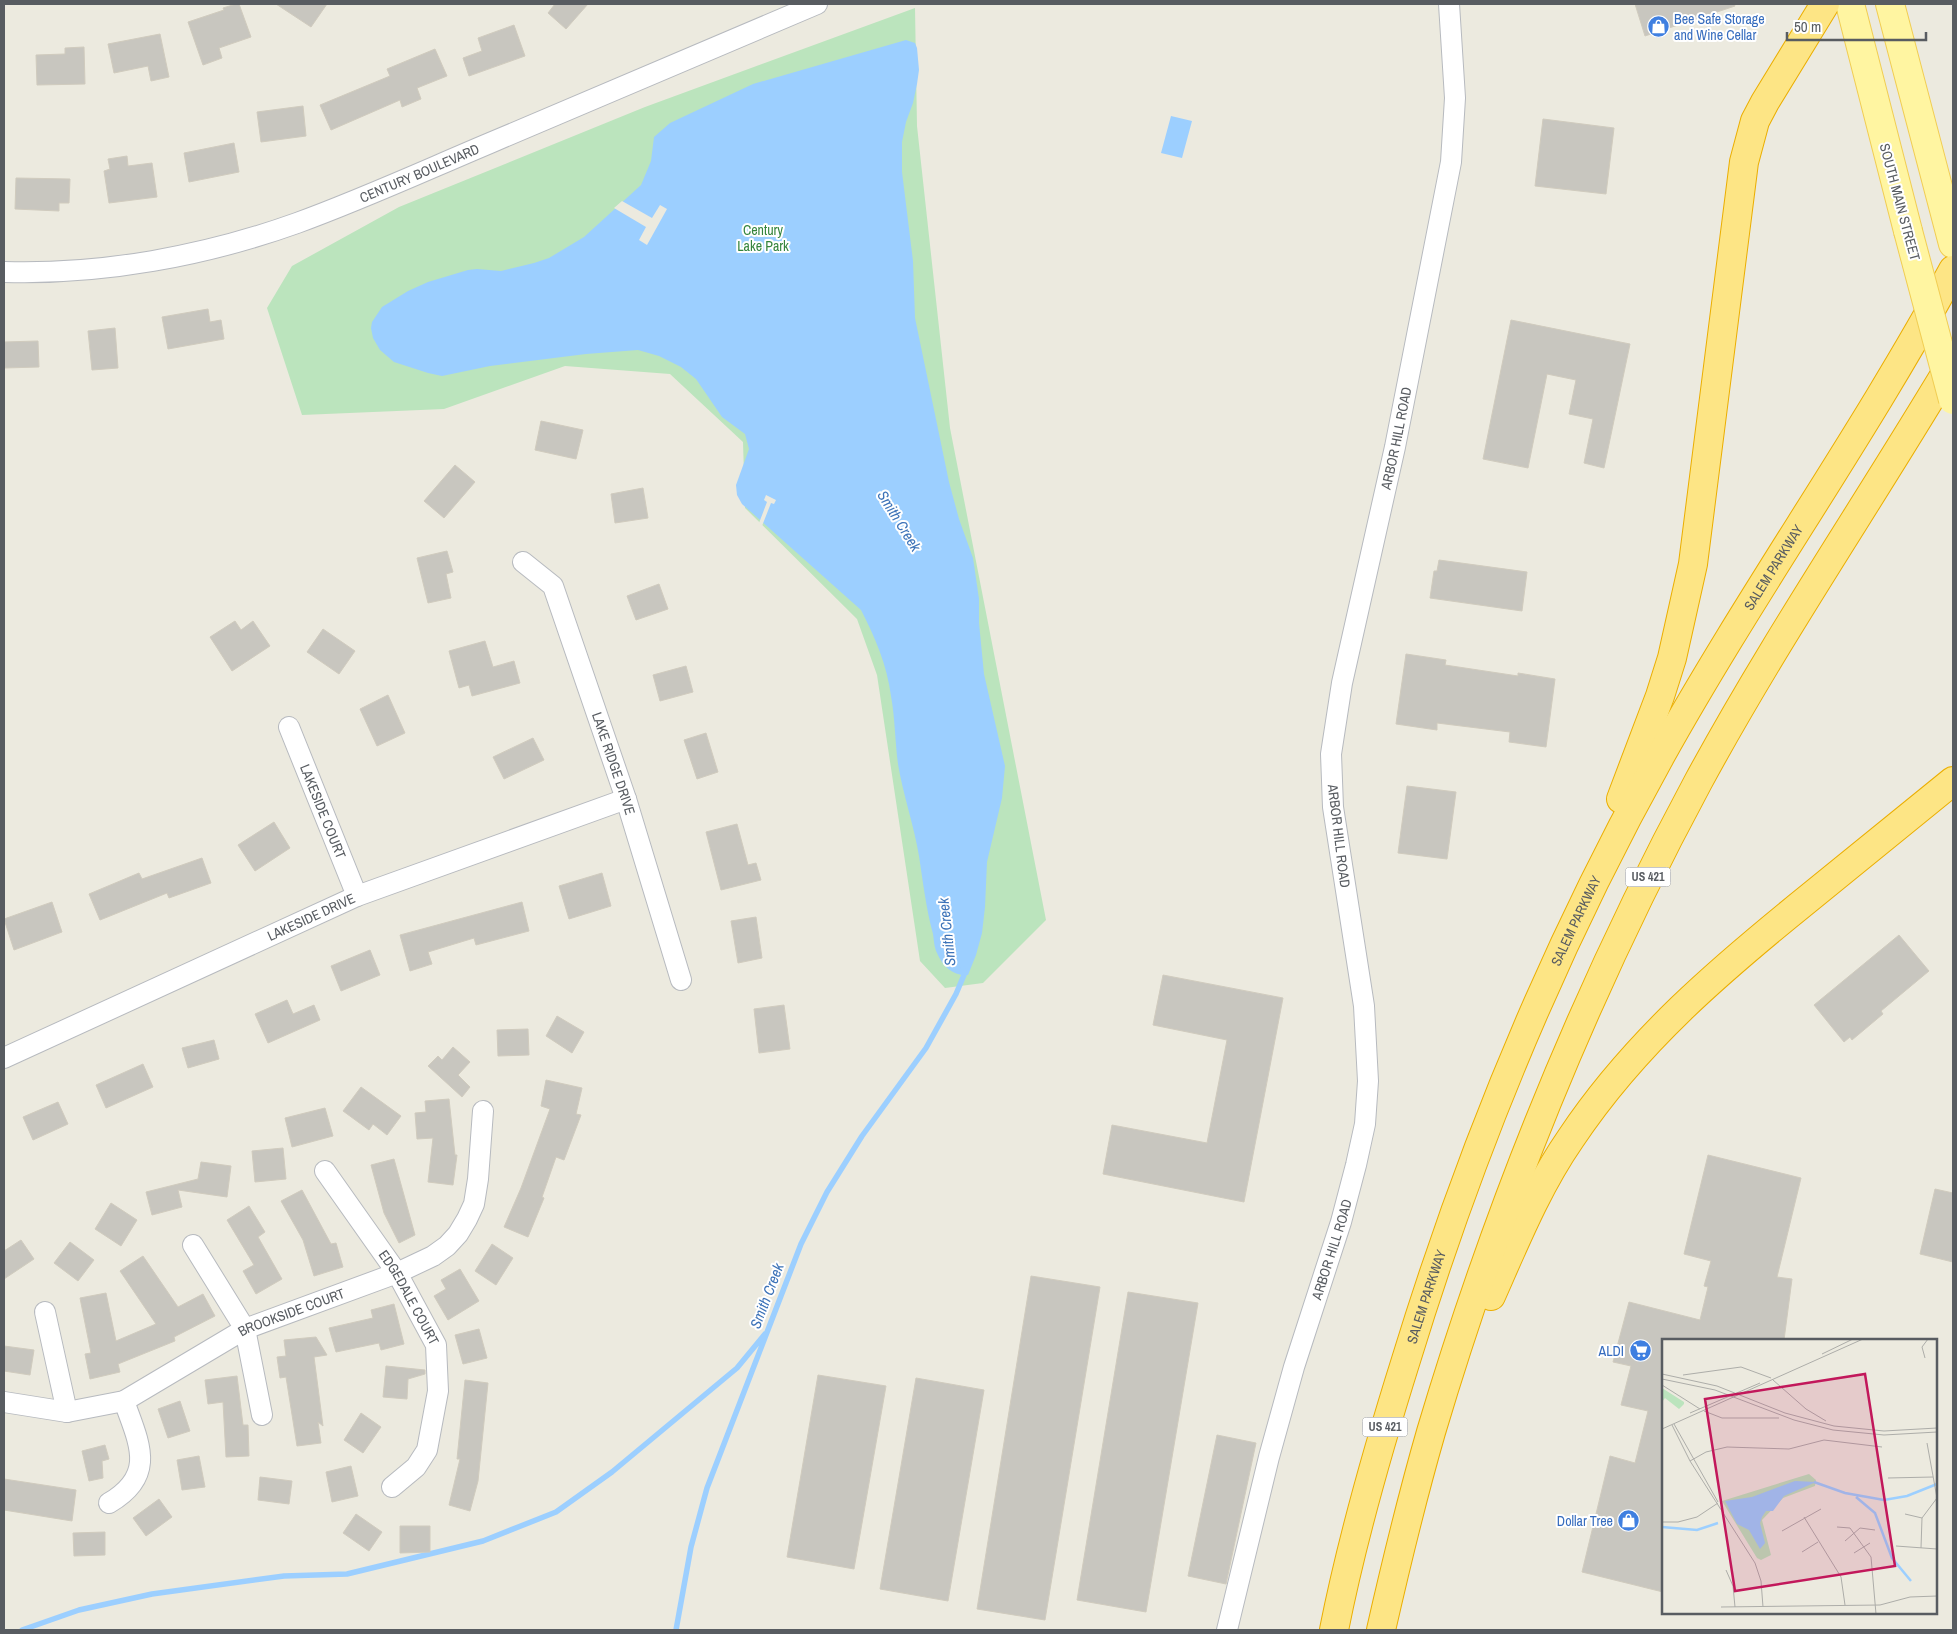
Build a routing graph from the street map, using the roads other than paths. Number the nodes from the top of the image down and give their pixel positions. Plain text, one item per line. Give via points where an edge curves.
1 (817, 4) edge
2 (1449, 4) edge
3 (1825, 4) edge
4 (1850, 4) edge
5 (1890, 4) edge
6 (1953, 244) edge
7 (1953, 270) edge
8 (4, 272) edge
9 (1953, 361) edge
10 (1953, 400) edge
11 (524, 562) dead end
12 (289, 727) dead end
13 (1950, 786) edge
14 (626, 799) junction
15 (357, 896) junction
16 (1566, 943) junction
17 (681, 980) dead end
18 (4, 1058) edge
19 (483, 1111) dead end
20 (326, 1171) dead end
21 (193, 1244) dead end
22 (397, 1273) junction
23 (45, 1312) dead end
24 (245, 1329) junction
25 (124, 1401) junction
26 (4, 1402) edge
27 (67, 1412) junction
28 (262, 1415) dead end
29 (1430, 1435) junction
30 (392, 1487) dead end
31 (109, 1503) dead end
32 (1228, 1630) edge
33 (1334, 1630) edge
34 (1381, 1630) edge

1 - 8 street, CENTURY BOULEVARD via 345,204 251,238 202,251 109,266
2 - 32 street, ARBOR HILL ROAD via 1455,98 1448,177 1395,447 1342,683 1331,754 1333,807 1364,1006 1368,1081 1365,1124 1341,1222 1269,1457
3 - 16 highway via 1764,102 1748,141 1700,512 1683,614 1660,696
4 - 10 main road, SOUTH MAIN STREET, bridge
5 - 6 main road
7 - 16 highway, SALEM PARKWAY / US 421 via 1705,678 1659,758
9 - 29 highway, US 421 via 1749,693 1643,887 1566,1054 1528,1147 1486,1259
11 - 14 street, LAKE RIDGE DRIVE via 553,586
12 - 15 street, LAKESIDE COURT
13 - 29 highway via 1737,956 1661,1027 1623,1068 1571,1137 1541,1186
14 - 15 street, LAKESIDE DRIVE
14 - 17 street, LAKE RIDGE DRIVE
15 - 18 street, LAKESIDE DRIVE
16 - 33 highway, SALEM PARKWAY / US 421 via 1485,1131 1446,1235 1386,1422
19 - 22 street, BROOKSIDE COURT via 478,1179 474,1204 467,1220 447,1246
20 - 22 street, EDGEDALE COURT
21 - 24 street
22 - 24 street, BROOKSIDE COURT
22 - 30 street, EDGEDALE COURT via 436,1345 438,1391 426,1450 416,1467
23 - 27 street
24 - 25 street, BROOKSIDE COURT
24 - 28 street
25 - 27 street, BROOKSIDE COURT
25 - 31 street via 138,1440 140,1465 129,1488
26 - 27 street, BROOKSIDE COURT
29 - 34 highway, US 421

